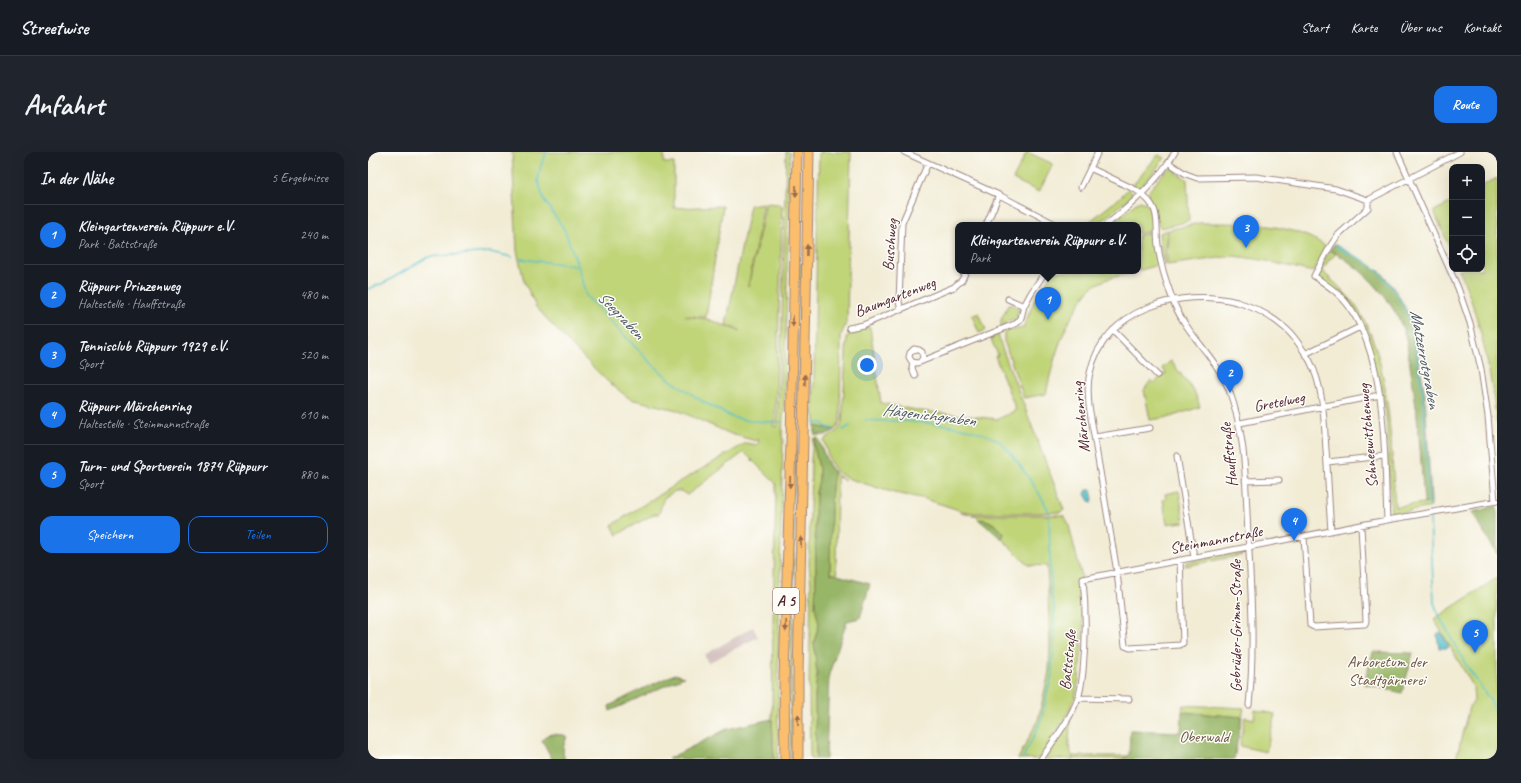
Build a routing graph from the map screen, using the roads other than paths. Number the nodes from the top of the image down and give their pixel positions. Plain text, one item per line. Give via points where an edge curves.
1 (797, 152) edge
2 (809, 152) edge
3 (904, 152) edge
4 (1098, 152) edge
5 (1175, 152) edge
6 (1397, 152) edge
7 (1460, 152) edge
8 (1169, 163) junction
9 (928, 164) junction
10 (1090, 168) junction
11 (1409, 178) junction
12 (1081, 187) dead end
13 (1142, 194) junction
14 (999, 195) junction
15 (1368, 200) junction
16 (987, 222) edge
17 (1051, 222) edge
18 (1109, 222) edge
19 (965, 274) edge
20 (1044, 274) edge
21 (1008, 299) dead end
22 (1172, 300) junction
23 (1024, 306) junction
24 (901, 310) junction
25 (1360, 327) junction
26 (849, 328) dead end
27 (1113, 330) junction
28 (1305, 354) junction
29 (913, 362) junction
30 (920, 362) junction
31 (1157, 375) dead end
32 (915, 376) dead end
33 (1380, 396) junction
34 (1323, 406) junction
35 (1240, 423) junction
36 (1150, 428) dead end
37 (1094, 437) junction
38 (1177, 456) dead end
39 (1384, 456) junction
40 (1327, 462) junction
41 (1279, 480) dead end
42 (1245, 481) junction
43 (1496, 501) edge
44 (1387, 520) junction
45 (1361, 526) junction
46 (1331, 532) junction
47 (1304, 537) junction
48 (1249, 547) junction
49 (1194, 557) junction
50 (1180, 560) junction
51 (1117, 572) junction
52 (1083, 579) joint
53 (1078, 698) junction
54 (1129, 699) dead end
55 (1249, 706) dead end
56 (785, 759) edge
57 (798, 759) edge
58 (1041, 759) edge

1 -> 56 highway, A 5 via 784,677
57 -> 2 highway, A 5
3 - 9 street
4 - 10 street
5 - 8 street
6 - 11 street
7 - 11 street
8 - 13 street
8 - 15 street via 1197,178 1256,177 1336,188
9 - 14 street
9 - 24 street, Buschweg via 902,223 899,302
10 - 12 street
10 - 13 street
11 - 15 street
11 - 43 street via 1458,288 1470,323 1481,369 1488,416
13 - 18 street
13 - 22 street, Hauffstraße via 1153,206 1157,217 1161,268
14 - 16 street
14 - 17 street
15 - 25 street, Schneewittchenweg via 1368,208 1338,235 1314,276 1340,296
19 - 24 street, Baumgartenweg via 956,286
20 - 23 street
21 - 23 street
22 - 27 street, Märchenring via 1143,310
22 - 28 street, Märchenring via 1211,298 1247,305 1285,328
22 - 35 street, Hauffstraße via 1182,320 1219,369
23 - 30 street via 1017,323
24 - 26 street, Baumgartenweg
25 - 28 street
25 - 33 street, Schneewittchenweg via 1371,355
27 - 31 street
27 - 37 street, Märchenring via 1096,353 1089,377 1088,391
28 - 34 street, Märchenring via 1317,380
29 - 30 street
29 - 30 street via 909,355 916,349 923,354
29 - 32 street
33 - 34 street, Gretelweg
33 - 39 street, Schneewittchenweg
34 - 35 street, Gretelweg
34 - 40 street, Märchenring
35 - 42 street, Hauffstraße
36 - 37 street
37 - 51 street, Märchenring
38 - 49 street
39 - 40 street
39 - 44 street, Schneewittchenweg
40 - 46 street, Märchenring
41 - 42 street
42 - 48 street, Hauffstraße
43 - 44 street, Steinmannstraße
44 - 45 street, Steinmannstraße
45 - 46 street, Steinmannstraße
45 - 47 street via 1365,624 1310,625
46 - 47 street, Steinmannstraße
47 - 48 street, Steinmannstraße
48 - 49 street, Steinmannstraße
48 - 55 street, Gebrüder-Grimm-Straße via 1253,655
49 - 50 street, Steinmannstraße
50 - 51 street, Steinmannstraße
50 - 51 street, Märchenring via 1184,639 1180,645 1130,648 1125,646
51 - 52 street, Steinmannstraße
52 - 53 street, Battstraße via 1085,644
53 - 54 street
53 - 58 street, Battstraße via 1067,720

